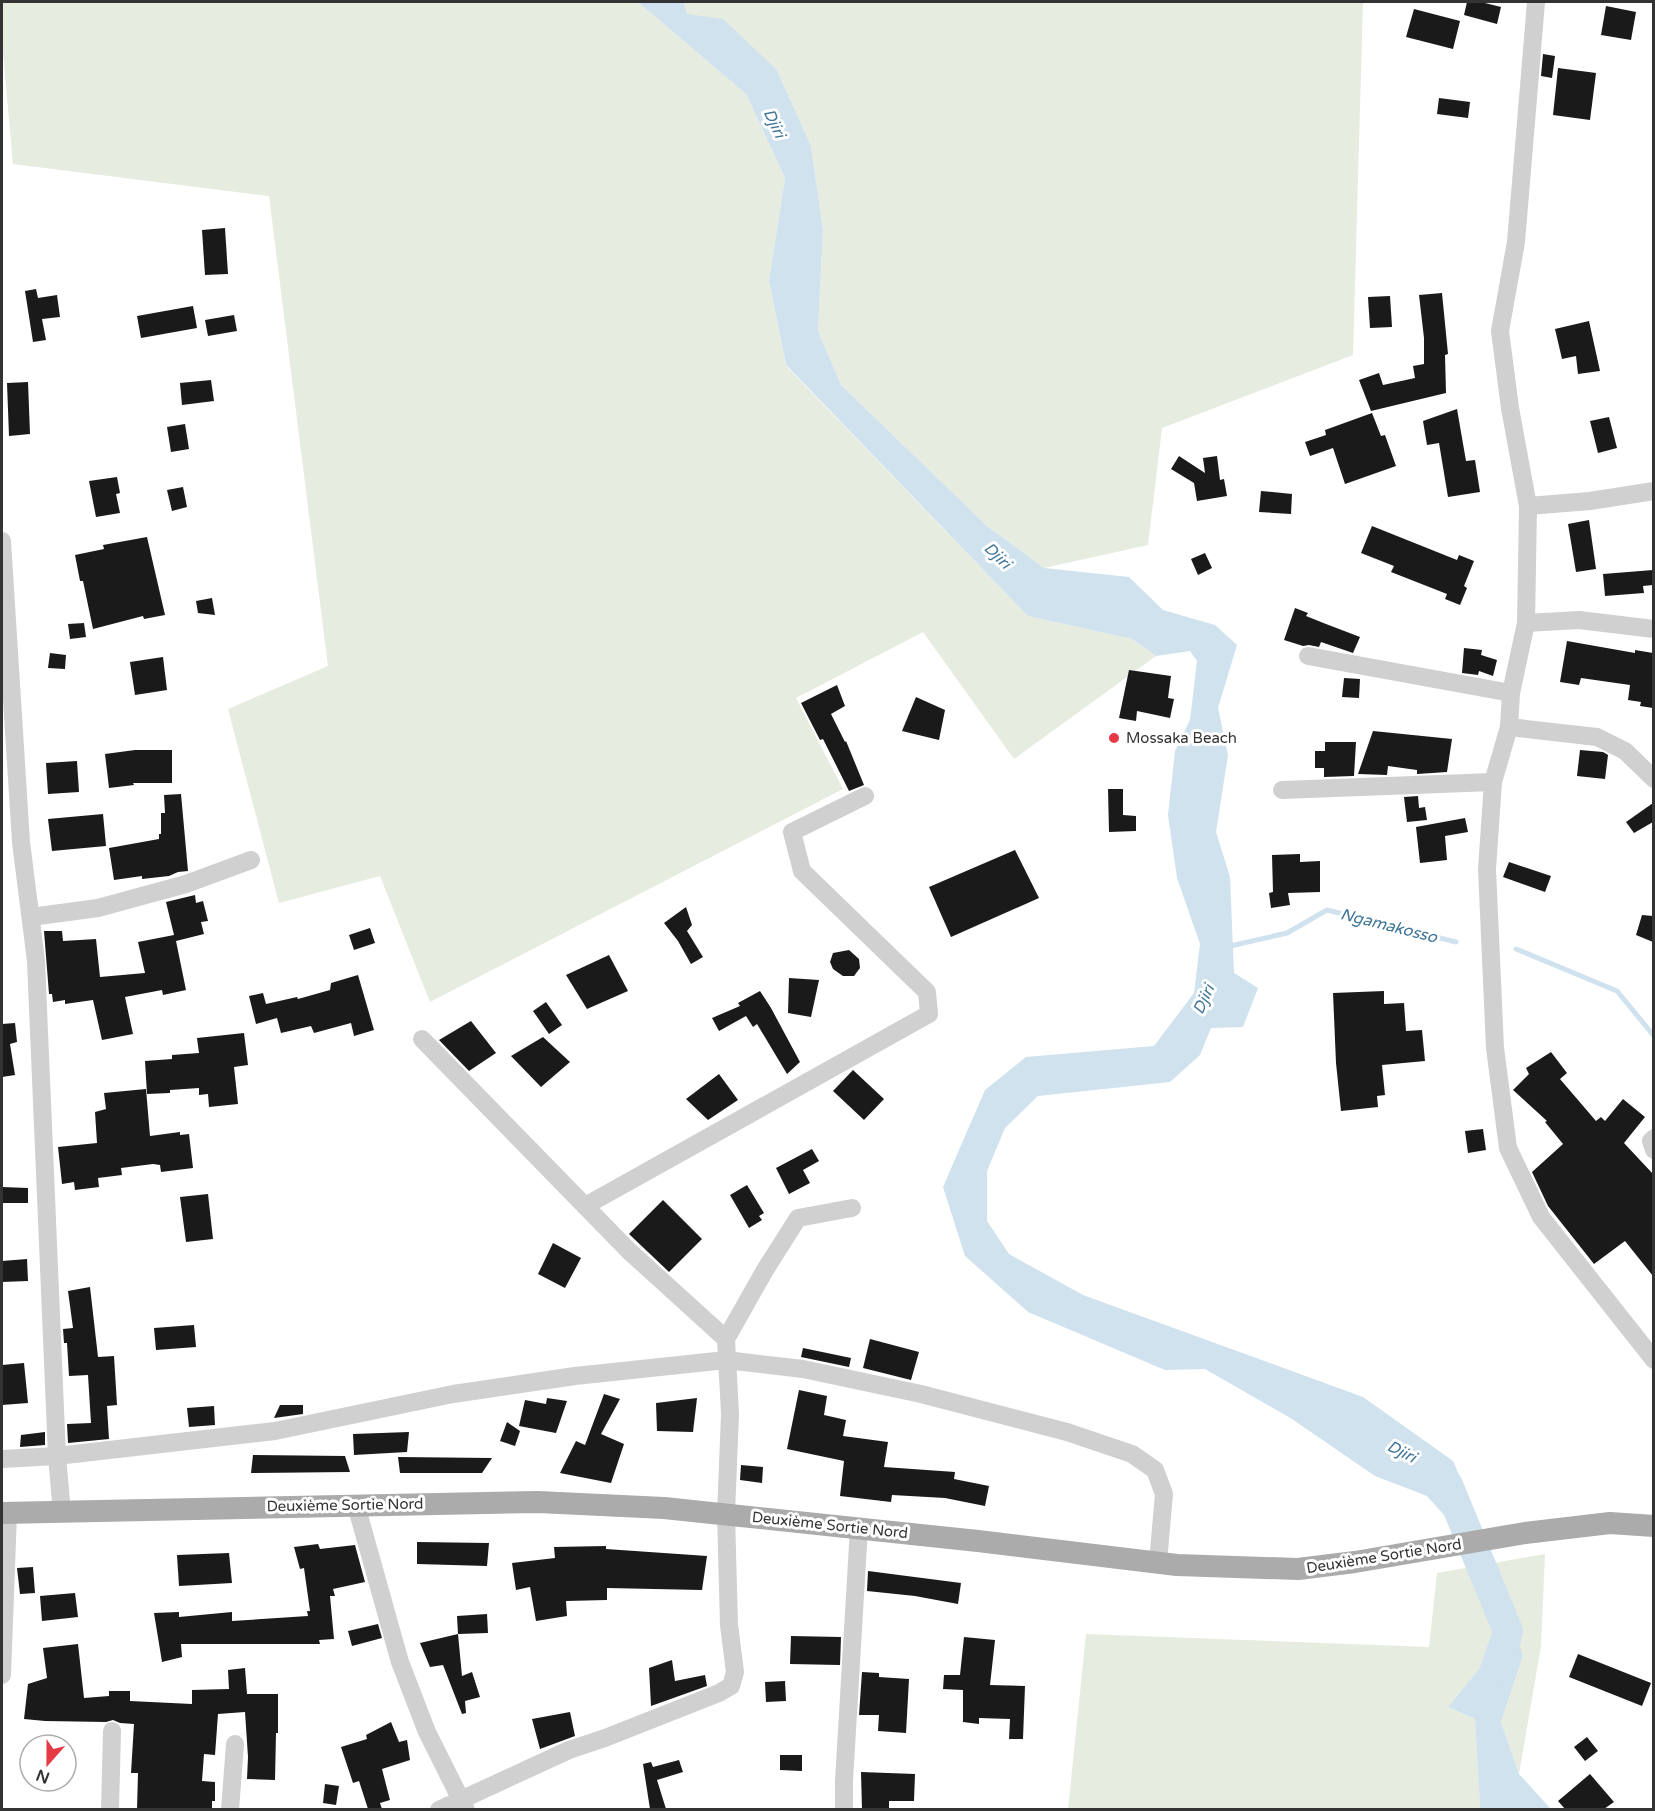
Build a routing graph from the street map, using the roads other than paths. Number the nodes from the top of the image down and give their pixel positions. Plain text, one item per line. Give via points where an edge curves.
1 (1536, 2) edge
2 (1653, 490) edge
3 (1528, 506) junction
4 (2, 541) edge
5 (1526, 623) junction
6 (1653, 629) edge
7 (1308, 656) dead end
8 (1511, 693) junction
9 (1509, 727) junction
10 (1653, 779) edge
11 (1493, 782) junction
12 (1282, 790) dead end
13 (865, 796) dead end
14 (251, 860) dead end
15 (31, 916) junction
16 (422, 1039) dead end
17 (1653, 1138) edge
18 (1653, 1150) edge
19 (585, 1206) junction
20 (852, 1208) dead end
21 (726, 1339) junction
22 (726, 1360) junction
23 (1653, 1360) edge
24 (57, 1456) junction
25 (2, 1459) edge
26 (356, 1505) junction
27 (5, 1513) edge
28 (62, 1513) junction
29 (726, 1514) junction
30 (1653, 1526) edge
31 (859, 1528) junction
32 (1158, 1562) junction
33 (2, 1676) edge
34 (112, 1731) dead end
35 (235, 1744) dead end
36 (463, 1804) edge
37 (110, 1809) edge
38 (230, 1809) edge
39 (439, 1809) edge
40 (844, 1809) edge

1 - 3 street via 1516,242 1500,331
2 - 3 street
3 - 5 street
4 - 15 street via 21,842
5 - 6 street via 1579,620
5 - 8 street
7 - 8 street
8 - 9 street
9 - 10 street via 1597,737 1624,751
9 - 11 street
11 - 12 street
11 - 23 street via 1487,870 1490,951 1495,1048 1508,1148 1541,1217
13 - 19 street via 792,832 802,871 927,992 928,1014
14 - 15 street via 186,884 98,908
15 - 24 street via 37,973
16 - 19 street
17 - 18 street
19 - 21 street
20 - 21 street via 798,1218
21 - 22 street
22 - 24 street via 453,1394 274,1431
22 - 29 street via 730,1414
22 - 32 street via 803,1369 921,1394 1067,1432 1132,1454 1155,1470 1164,1494
24 - 25 street
24 - 28 street
26 - 28 main road, Deuxième Sortie Nord
26 - 29 main road, Deuxième Sortie Nord via 538,1502
26 - 36 street via 400,1662 427,1732
27 - 28 main road, Deuxième Sortie Nord
27 - 33 street
29 - 31 main road, Deuxième Sortie Nord
29 - 36 street via 729,1624 735,1672 730,1686 569,1750
30 - 32 main road, Deuxième Sortie Nord via 1610,1523 1525,1533 1326,1567 1257,1569
31 - 32 main road, Deuxième Sortie Nord
31 - 40 street
34 - 37 street
35 - 38 street
36 - 39 street

